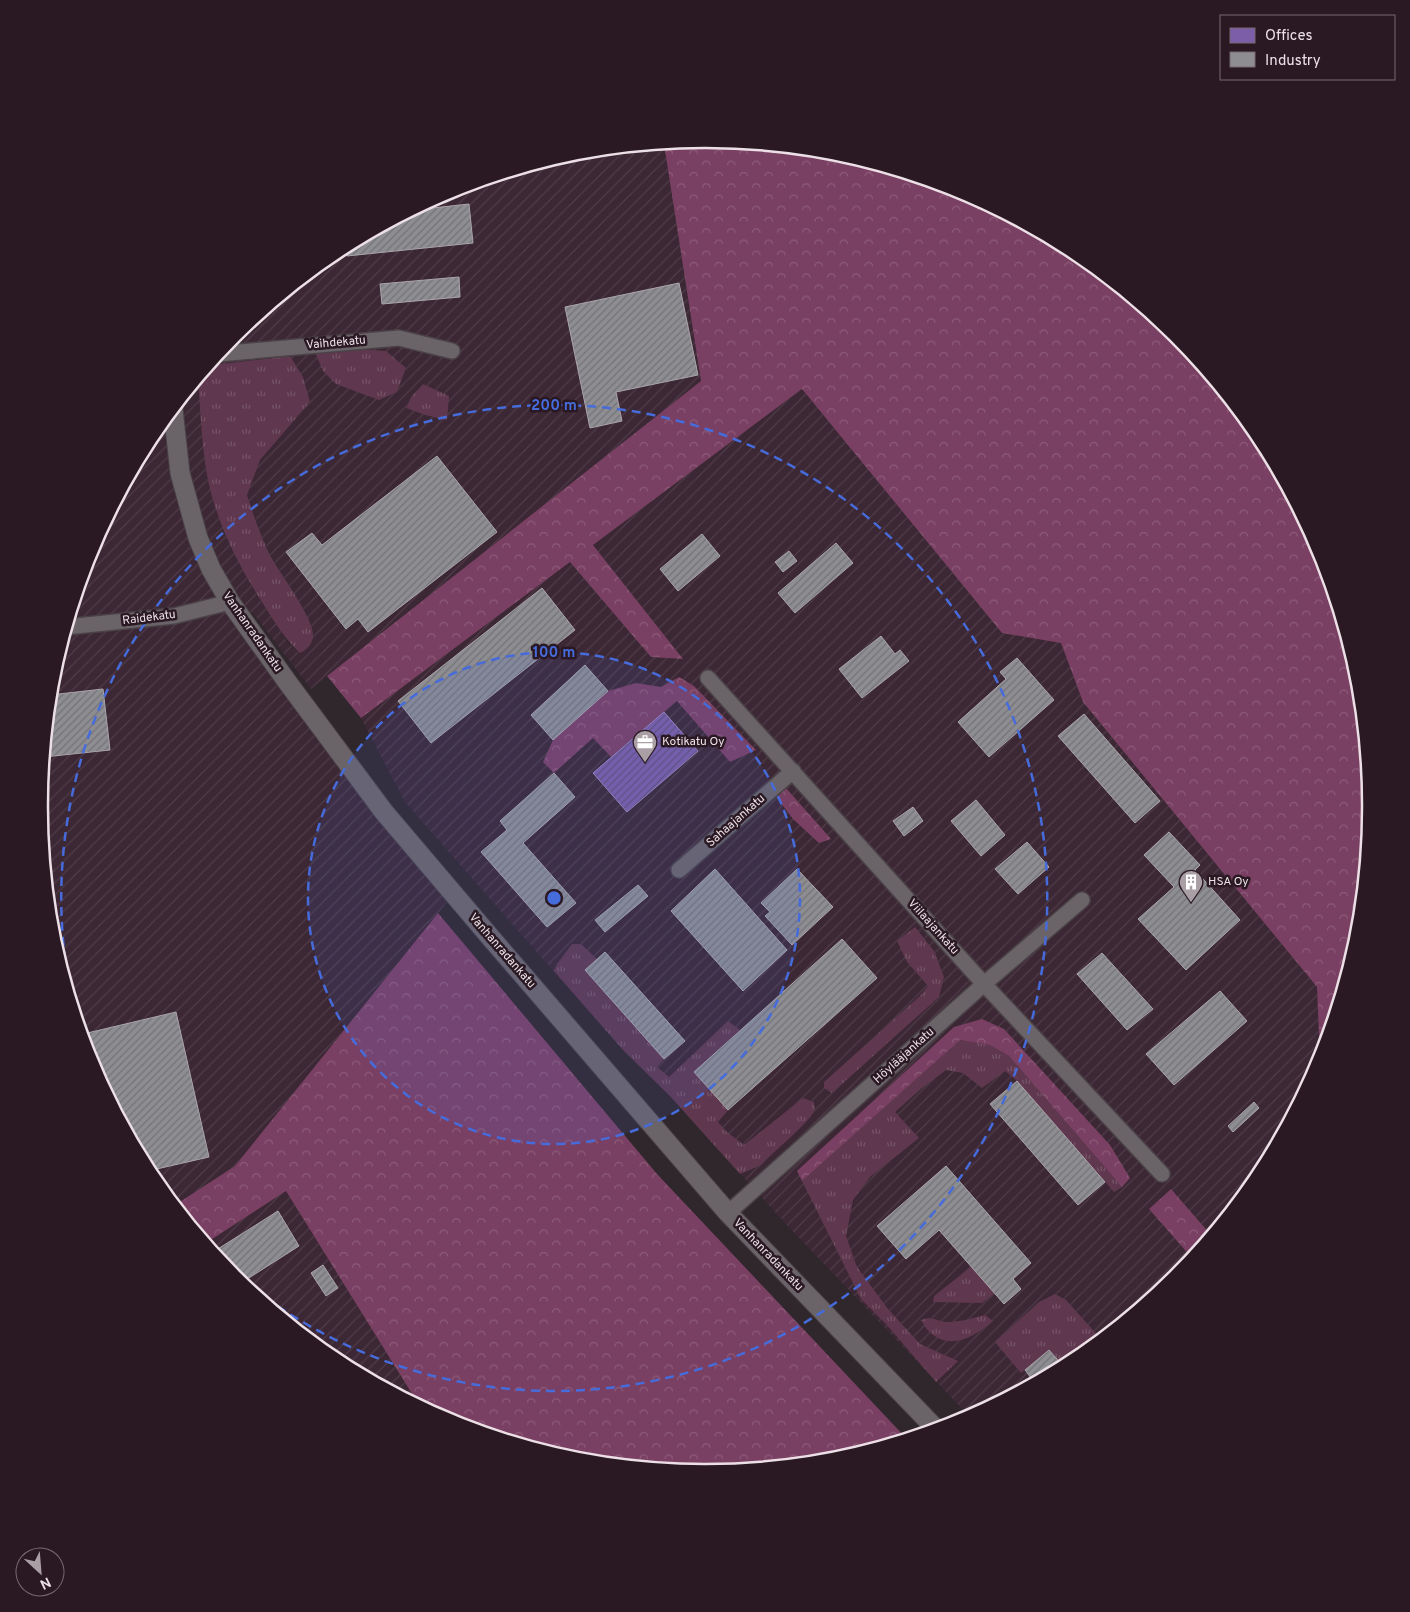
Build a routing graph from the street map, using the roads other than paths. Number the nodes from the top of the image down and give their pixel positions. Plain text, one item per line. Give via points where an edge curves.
1 (452, 351) dead end
2 (229, 353) edge
3 (175, 417) edge
4 (230, 602) junction
5 (73, 626) edge
6 (708, 678) dead end
7 (793, 771) junction
8 (679, 870) dead end
9 (1082, 900) dead end
10 (984, 984) junction
11 (1162, 1174) dead end
12 (728, 1213) junction
13 (931, 1423) edge

1 - 2 street, Vaihdekatu via 399,338
3 - 4 street, Vanhanradankatu via 180,473 198,538
4 - 5 street, Raidekatu via 174,616
4 - 12 street, Vanhanradankatu via 384,812
6 - 7 street, Viilaajankatu
7 - 8 street, Sahaajankatu
7 - 10 street, Viilaajankatu
9 - 10 street, Höylääjankatu
10 - 11 street, Viilaajankatu
10 - 12 street, Höylääjankatu
12 - 13 street, Vanhanradankatu

